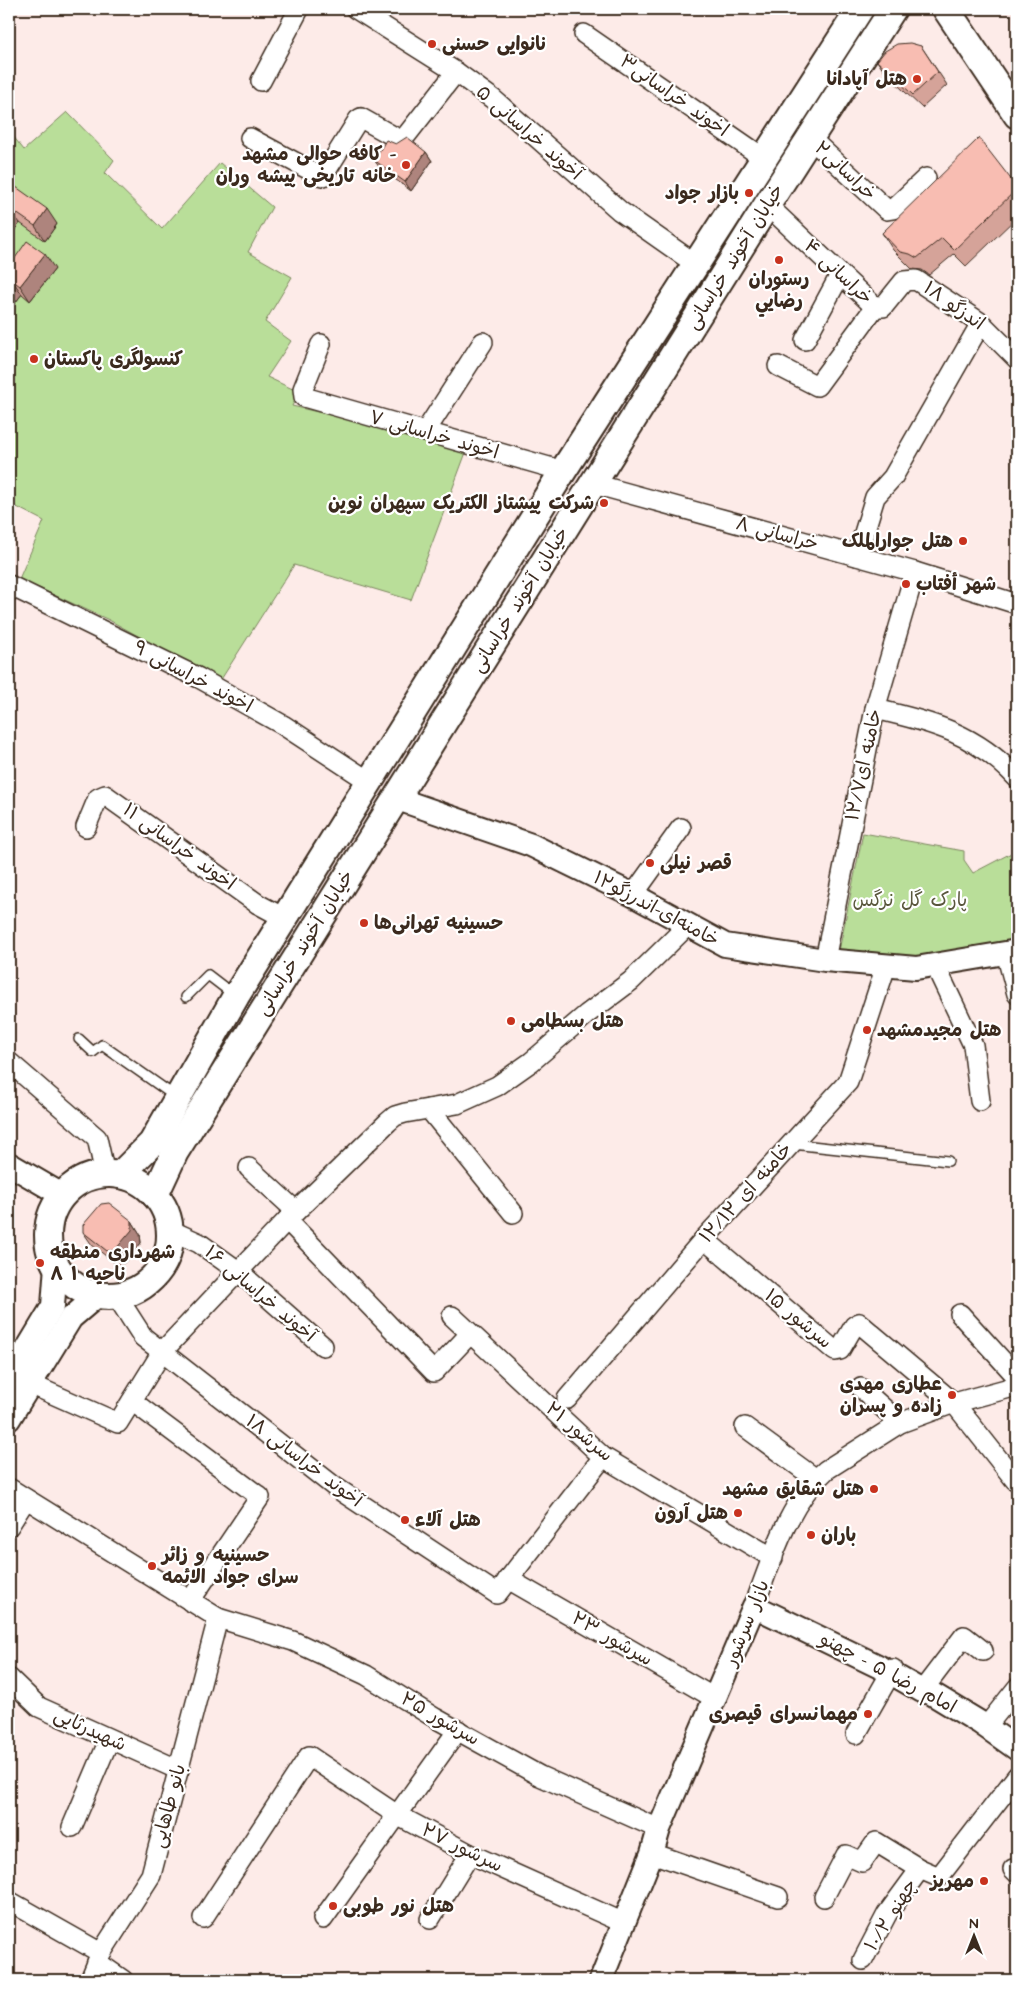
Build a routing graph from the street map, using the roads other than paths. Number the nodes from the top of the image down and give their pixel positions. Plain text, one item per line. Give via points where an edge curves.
1 (298, 9) edge
2 (357, 9) edge
3 (860, 9) edge
4 (893, 9) edge
5 (946, 9) edge
6 (584, 34) dead end
7 (456, 72) junction
8 (261, 81) dead end
9 (1017, 115) edge
10 (250, 138) dead end
11 (810, 138) junction
12 (765, 159) junction
13 (926, 178) dead end
14 (767, 205) junction
15 (697, 264) junction
16 (840, 275) junction
17 (909, 280) joint
18 (874, 307) junction
19 (981, 323) junction
20 (806, 340) dead end
21 (482, 342) dead end
22 (321, 344) dead end
23 (1017, 359) edge
24 (778, 366) dead end
25 (425, 432) junction
26 (563, 471) junction
27 (594, 484) junction
28 (857, 556) junction
29 (914, 572) junction
30 (9, 585) edge
31 (1017, 604) edge
32 (875, 709) junction
33 (1017, 778) edge
34 (370, 782) junction
35 (395, 798) junction
36 (86, 827) dead end
37 (681, 828) dead end
38 (633, 895) junction
39 (286, 919) junction
40 (687, 926) junction
41 (1012, 952) edge
42 (825, 960) junction
43 (935, 965) junction
44 (886, 966) junction
45 (1017, 994) edge
46 (186, 996) dead end
47 (236, 996) junction
48 (79, 1039) dead end
49 (9, 1062) edge
50 (176, 1097) junction
51 (980, 1101) dead end
52 (429, 1109) junction
53 (790, 1144) junction
54 (948, 1161) dead end
55 (9, 1164) edge
56 (249, 1168) dead end
57 (113, 1175) junction
58 (62, 1195) junction
59 (155, 1195) junction
60 (513, 1213) dead end
61 (291, 1216) junction
62 (170, 1230) junction
63 (704, 1240) junction
64 (56, 1266) junction
65 (238, 1271) junction
66 (107, 1295) junction
67 (960, 1314) dead end
68 (452, 1316) dead end
69 (469, 1335) junction
70 (323, 1346) dead end
71 (162, 1352) junction
72 (15, 1378) edge
73 (1017, 1378) edge
74 (1017, 1386) edge
75 (861, 1388) dead end
76 (567, 1399) dead end
77 (132, 1401) junction
78 (954, 1404) junction
79 (9, 1419) edge
80 (900, 1422) junction
81 (745, 1426) dead end
82 (603, 1457) junction
83 (816, 1479) junction
84 (1015, 1480) dead end
85 (9, 1488) edge
86 (26, 1499) junction
87 (9, 1526) edge
88 (773, 1558) junction
89 (508, 1579) junction
90 (190, 1601) junction
91 (754, 1606) junction
92 (218, 1618) junction
93 (983, 1651) dead end
94 (892, 1671) junction
95 (9, 1678) edge
96 (1017, 1688) edge
97 (922, 1691) junction
98 (716, 1699) junction
99 (986, 1727) junction
100 (458, 1730) junction
101 (856, 1734) dead end
102 (109, 1740) junction
103 (1017, 1748) edge
104 (179, 1770) junction
105 (1017, 1776) edge
106 (397, 1815) junction
107 (72, 1827) dead end
108 (658, 1829) junction
109 (652, 1852) junction
110 (470, 1854) junction
111 (920, 1869) junction
112 (778, 1897) dead end
113 (824, 1897) dead end
114 (9, 1901) edge
115 (203, 1918) dead end
116 (324, 1919) dead end
117 (430, 1919) dead end
118 (624, 1923) junction
119 (99, 1958) junction
120 (864, 1960) dead end
121 (90, 1980) edge
122 (123, 1980) edge
123 (601, 1980) edge

1 - 8 street
2 - 7 street, آخوند خراسانی ۵
3 - 12 main road, خیابان آخوند خراسانی
4 - 11 main road, خیابان آخوند خراسانی
5 - 9 main road
6 - 12 street, اخوند خراسانی۳
7 - 10 street via 400,145 361,118 323,176
7 - 15 street, آخوند خراسانی ۵ via 493,99 620,211
11 - 13 street, خراسانی۲ via 887,210 894,209
11 - 14 main road, خیابان آخوند خراسانی
12 - 15 main road, خیابان آخوند خراسانی
14 - 16 street, خراسانی ۴
14 - 27 main road, خیابان آخوند خراسانی
15 - 26 main road, خیابان آخوند خراسانی
16 - 18 street, خراسانی ۴
16 - 20 street
17 - 18 street, خراسانی ۴ via 904,281 883,307
17 - 19 street, اندزگو ۱۸ via 916,280
18 - 24 street via 817,386
19 - 23 street, اندزگو ۱۸
19 - 28 street via 893,477 875,497
21 - 25 street
22 - 25 street, اخوند خراسانی ۷ via 303,388 304,397
25 - 26 street, اخوند خراسانی ۷
26 - 34 main road, خیابان آخوند خراسانی
27 - 28 street, خراسانی ۸
27 - 35 main road, خیابان آخوند خراسانی
28 - 29 street, خراسانی ۸
29 - 31 street, خراسانی ۸
29 - 32 street, خامنه ای۱۲/۷
30 - 34 street, اخوند خراسانی ۹ via 199,678 283,725
32 - 33 street via 956,733 980,745
32 - 42 street, خامنه ای۱۲/۷
34 - 39 main road, خیابان آخوند خراسانی
35 - 38 street, خامنه‌ای-اندرزگو۱۲ via 531,845
35 - 59 main road, خیابان آخوند خراسانی via 175,1152
36 - 39 street, اخوند خراسانی ۱۱ via 98,798 105,795 258,904
37 - 38 street
38 - 40 street, خامنه‌ای-اندرزگو۱۲
39 - 47 main road, خیابان آخوند خراسانی
40 - 42 street, خامنه‌ای-اندرزگو۱۲ via 725,945
40 - 52 street via 631,981 531,1062 497,1086 457,1104
41 - 43 street, خامنه‌ای-اندرزگو۱۲
41 - 45 street
42 - 44 street, خامنه‌ای-اندرزگو۱۲
43 - 44 street, خامنه‌ای-اندرزگو۱۲ via 916,968
43 - 51 street via 974,1045
44 - 53 street, خامنه ای ۱۲/۱۲ via 848,1082
46 - 47 lane via 208,975
47 - 50 main road, خیابان آخوند خراسانی
48 - 50 lane via 93,1052 102,1045
49 - 57 street via 97,1138
50 - 57 main road, خیابان آخوند خراسانی via 152,1142
52 - 60 street
52 - 61 street via 395,1116
53 - 54 lane
53 - 63 street, خامنه ای ۱۲/۱۲
55 - 58 street
56 - 61 street
57 - 58 main road via 89,1177
57 - 59 main road via 139,1182
58 - 64 main road via 52,1211 48,1229 49,1248
59 - 62 main road
61 - 65 street
61 - 69 street via 434,1372
62 - 65 street, آخوند خراسانی ۱۶ via 199,1243
62 - 66 main road via 168,1249 161,1266 149,1280 134,1290
63 - 76 street, خامنه ای ۱۲/۱۲
63 - 78 street, سرشور ۱۵ via 835,1351 840,1350 854,1326 859,1324
64 - 66 main road via 67,1280 81,1289
64 - 72 street via 53,1306
65 - 70 street, آخوند خراسانی ۱۶
65 - 71 street
66 - 71 street, آخوند خراسانی ۱۸ via 143,1337
66 - 72 street via 71,1318
67 - 73 street
68 - 69 street, سرشور ۲۱
69 - 82 street, سرشور ۲۱
71 - 77 street
71 - 89 street, آخوند خراسانی ۱۸ via 335,1487 497,1594
72 - 77 street via 118,1423
72 - 79 street
74 - 78 street, بازار سرشور
75 - 80 street
77 - 90 street via 260,1497
78 - 80 street, بازار سرشور
78 - 84 street
80 - 83 street, بازار سرشور
81 - 83 street
82 - 88 street, سرشور ۲۱
82 - 89 street
83 - 88 street, بازار سرشور via 795,1507
85 - 86 street, سرشور ۲۵
86 - 87 street
86 - 90 street, سرشور ۲۵
88 - 91 street, بازار سرشور
89 - 98 street, سرشور ۲۳
90 - 92 street, سرشور ۲۵
91 - 94 street, امام رضا ۵ - چهنو
91 - 98 street, بازار سرشور
92 - 100 street, سرشور ۲۵ via 293,1641 358,1671
92 - 104 street, بانو طاهایی
93 - 97 street via 964,1636
94 - 97 street, امام رضا ۵ - چهنو
94 - 101 street
95 - 102 street, شهیدرثایی via 39,1707
96 - 99 street
97 - 99 street, امام رضا ۵ - چهنو via 931,1693
98 - 108 street, بازار سرشور
99 - 103 street, امام رضا ۵ - چهنو
100 - 106 street
100 - 108 street, سرشور ۲۵ via 540,1776
102 - 104 street, شهیدرثایی
102 - 107 street
104 - 119 street, بانو طاهایی via 151,1875
105 - 111 street, چهنو ۱۰/۲ via 939,1877
106 - 110 street, سرشور ۲۷
106 - 115 street, سرشور ۲۷ via 309,1756
106 - 116 street
108 - 109 street, بازار سرشور
109 - 112 street
109 - 118 street, بازار سرشور
110 - 117 street
110 - 118 street, سرشور ۲۷
111 - 113 street via 876,1842 862,1862 846,1855
111 - 120 street, چهنو ۱۰/۲ via 887,1914
114 - 119 street
118 - 123 street, بازار سرشور
119 - 121 street, بانو طاهایی
119 - 122 street

